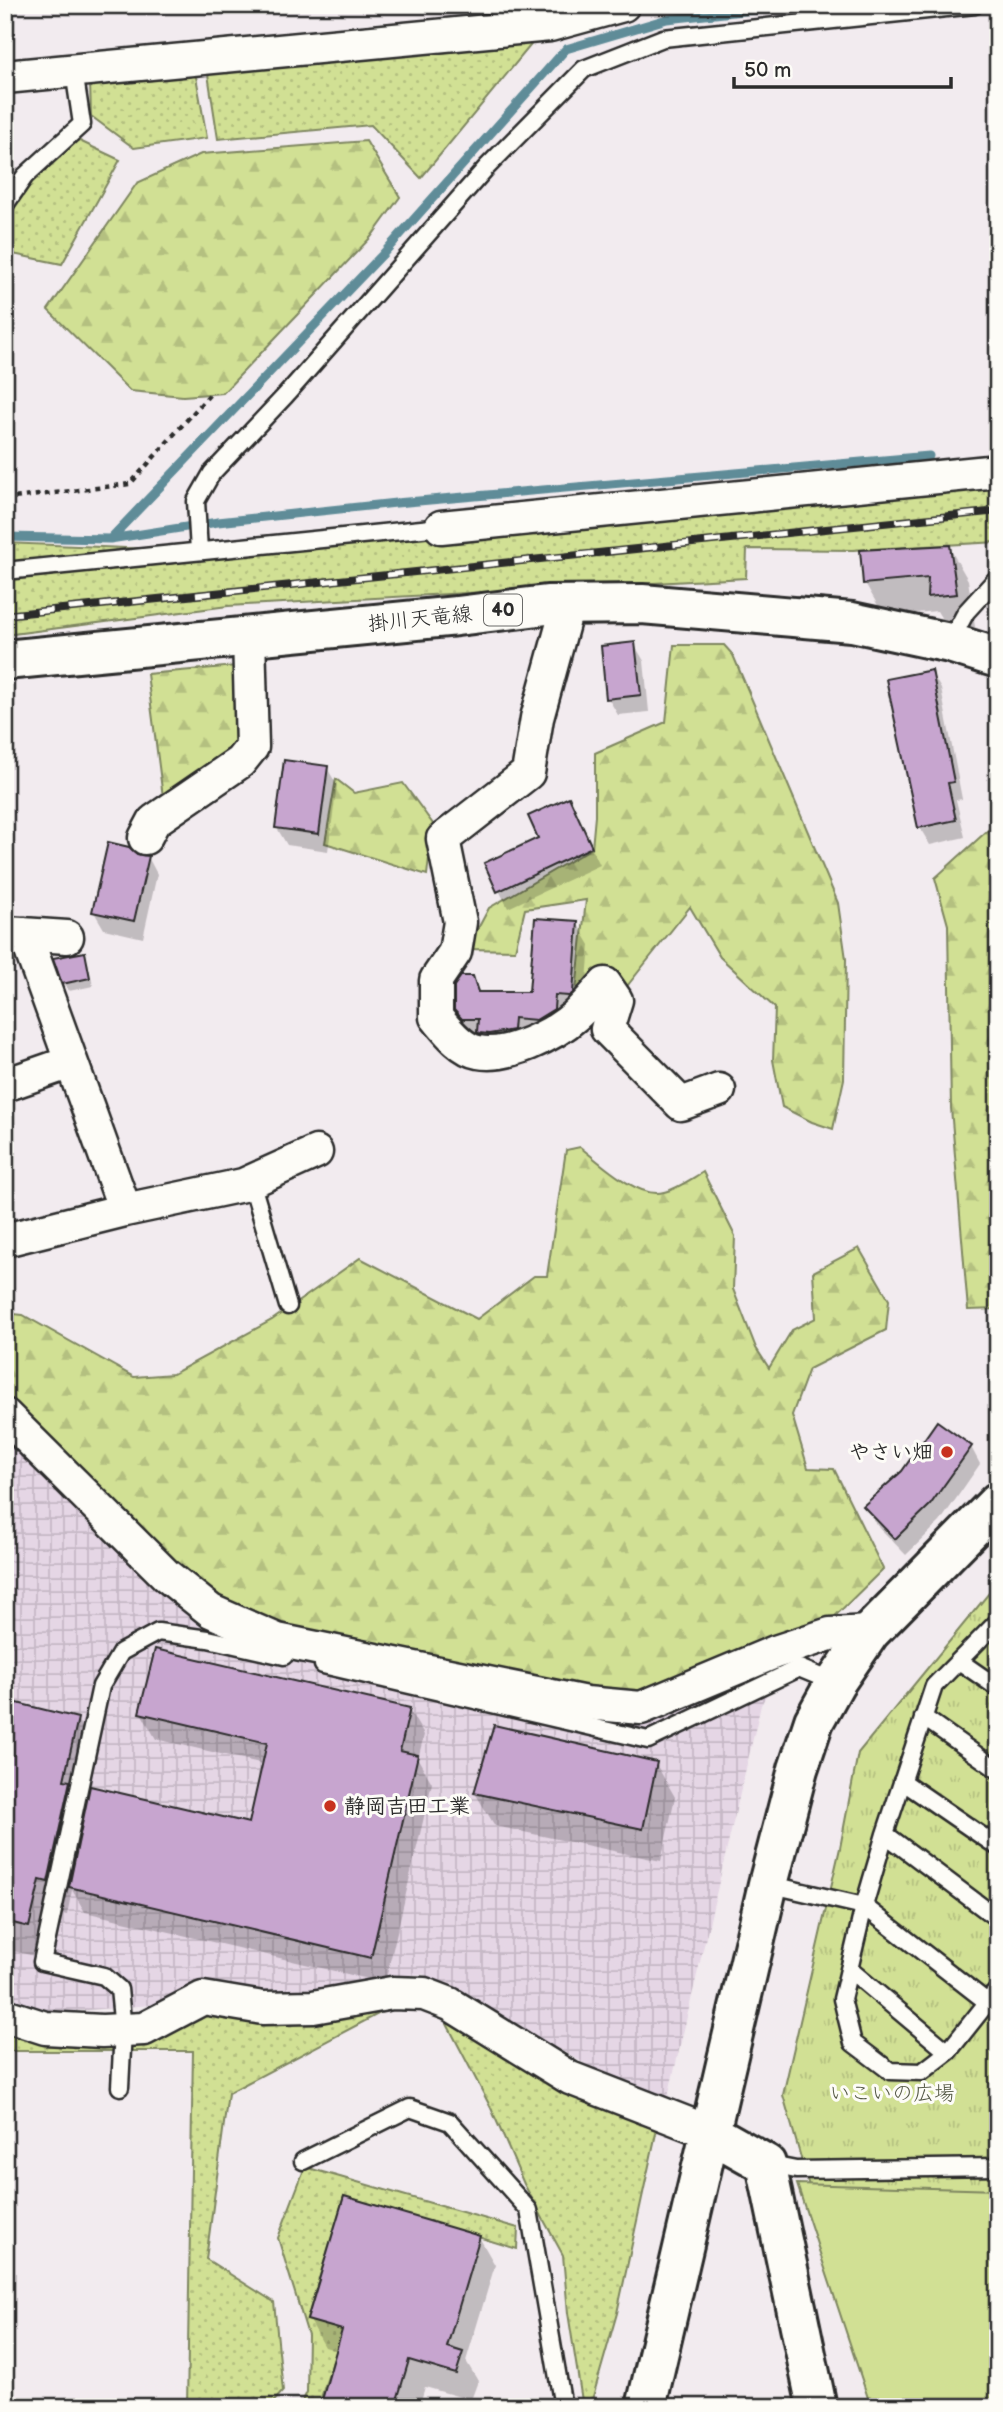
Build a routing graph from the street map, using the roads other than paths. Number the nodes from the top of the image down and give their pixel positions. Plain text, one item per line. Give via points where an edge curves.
1 (623, 5) edge
2 (975, 5) edge
3 (74, 71) junction
4 (5, 77) edge
5 (5, 205) edge
6 (998, 471) edge
7 (441, 527) joint
8 (198, 543) junction
9 (5, 571) edge
10 (998, 577) edge
11 (568, 605) junction
12 (260, 635) junction
13 (950, 643) junction
14 (998, 658) edge
15 (5, 660) edge
16 (266, 757) dead end
17 (145, 838) dead end
18 (15, 934) edge
19 (67, 937) dead end
20 (71, 1062) junction
21 (5, 1085) edge
22 (719, 1090) dead end
23 (316, 1152) dead end
24 (251, 1181) junction
25 (125, 1210) junction
26 (5, 1240) edge
27 (288, 1306) dead end
28 (5, 1415) edge
29 (998, 1502) edge
30 (998, 1621) edge
31 (870, 1632) junction
32 (959, 1661) junction
33 (835, 1683) junction
34 (998, 1688) edge
35 (923, 1717) junction
36 (998, 1770) edge
37 (902, 1781) junction
38 (885, 1834) junction
39 (998, 1847) edge
40 (768, 1884) junction
41 (864, 1906) junction
42 (998, 1919) edge
43 (849, 1969) junction
44 (998, 1989) edge
45 (987, 2002) junction
46 (5, 2015) edge
47 (123, 2030) junction
48 (948, 2052) junction
49 (120, 2087) dead end
50 (709, 2132) junction
51 (303, 2161) dead end
52 (766, 2164) junction
53 (998, 2167) edge
54 (563, 2407) edge
55 (646, 2407) edge
56 (817, 2407) edge

1 - 3 street via 550,25
2 - 8 lane via 663,38 584,69 486,168 212,474 196,501
3 - 4 street
3 - 5 lane via 82,124 25,176
6 - 7 street
7 - 8 lane
8 - 9 lane
10 - 13 lane via 966,612
11 - 12 street, 掛川天竜線 / 40
11 - 13 street, 掛川天竜線 / 40 via 642,604 852,622
11 - 22 street via 537,718 528,772 443,839 460,922 455,952 436,980 436,1017 452,1035 478,1052 518,1048 573,1018 606,984 616,1000 607,1029 681,1104
12 - 15 street, 掛川天竜線 / 40
12 - 16 street
12 - 17 street via 251,747 240,762 154,821
13 - 14 street, 掛川天竜線 / 40
18 - 19 street
18 - 20 street
20 - 21 street
20 - 25 street
23 - 24 street
24 - 25 street
24 - 27 lane
25 - 26 street
28 - 31 street via 166,1575 211,1611 277,1640 586,1703 641,1708 775,1652 831,1634
29 - 31 street
30 - 32 lane
31 - 33 street
32 - 34 lane
32 - 35 lane via 934,1686
33 - 40 street via 814,1721 798,1769
33 - 47 lane via 799,1668 648,1740 208,1639 158,1632 121,1652 101,1686 42,1962 104,1976 119,1989
35 - 36 lane
35 - 37 lane
37 - 38 lane
37 - 39 lane
38 - 41 lane
38 - 42 lane
40 - 41 lane
40 - 50 street
41 - 43 lane
41 - 45 lane
43 - 48 lane
43 - 48 lane via 842,1999 853,2043 890,2071 922,2072
44 - 45 lane
45 - 48 lane
46 - 47 street via 45,2028
47 - 49 lane
47 - 50 street via 144,2029 203,1998 263,2008 313,2007 392,1993 424,1994 450,2004 570,2078
50 - 52 street
50 - 55 street
51 - 54 lane via 410,2108 450,2122 529,2210
52 - 53 lane via 796,2170
52 - 56 street

